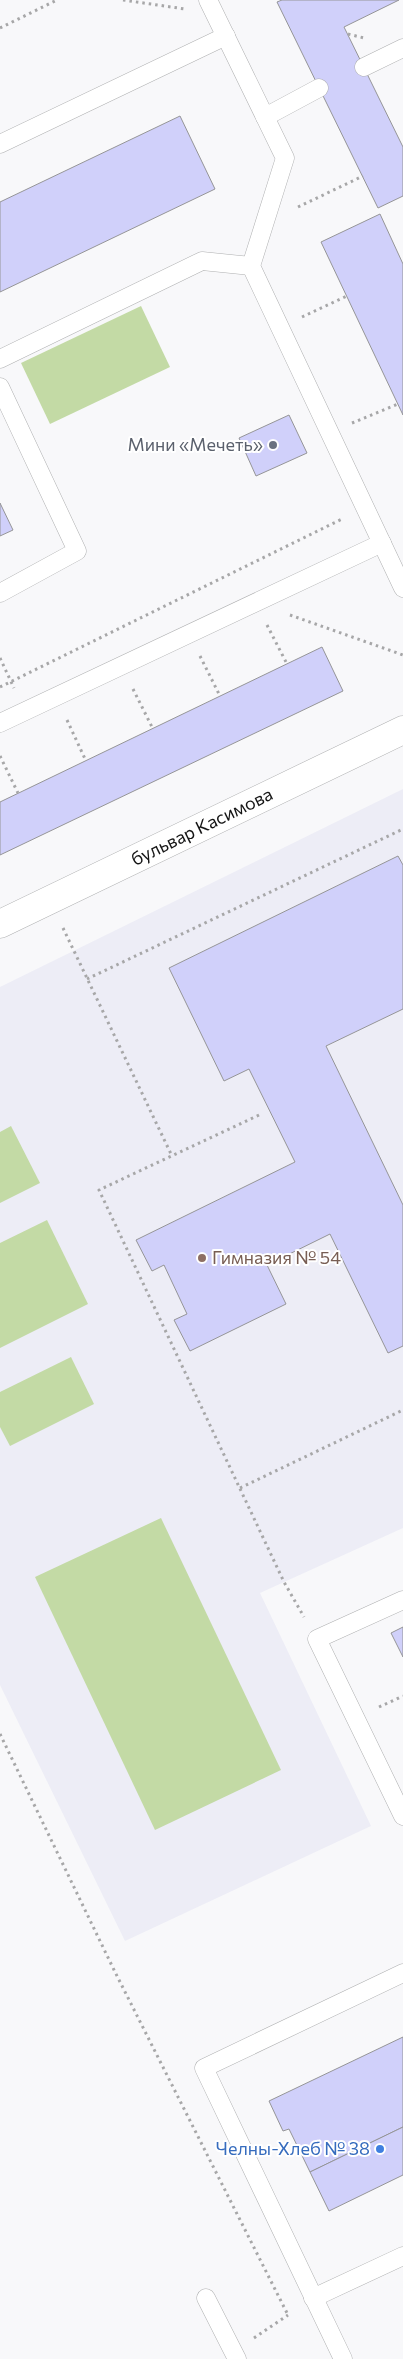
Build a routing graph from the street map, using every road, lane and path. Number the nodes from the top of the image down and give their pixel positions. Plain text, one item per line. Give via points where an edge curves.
1 (57, 0) edge
2 (123, 0) edge
3 (212, 7) edge
4 (0, 28) edge
5 (226, 36) junction
6 (403, 48) edge
7 (364, 67) dead end
8 (319, 88) dead end
9 (265, 117) junction
10 (0, 144) edge
11 (363, 176) dead end
12 (264, 223) junction
13 (251, 266) junction
14 (347, 296) dead end
15 (280, 327) junction
16 (0, 359) edge
17 (0, 387) edge
18 (398, 404) dead end
19 (329, 433) junction
20 (365, 508) junction
21 (382, 543) junction
22 (403, 588) edge
23 (0, 592) edge
24 (255, 602) junction
25 (189, 634) junction
26 (403, 655) edge
27 (0, 658) edge
28 (287, 664) dead end
29 (122, 665) junction
30 (11, 682) junction
31 (0, 687) edge
32 (56, 696) junction
33 (220, 696) dead end
34 (26, 711) junction
35 (0, 723) edge
36 (153, 728) dead end
37 (403, 730) edge
38 (0, 756) edge
39 (86, 761) dead end
40 (18, 793) dead end
41 (403, 830) edge
42 (0, 924) edge
43 (74, 951) dead end
44 (88, 979) junction
45 (259, 1115) dead end
46 (172, 1156) junction
47 (403, 1410) edge
48 (240, 1488) junction
49 (403, 1600) edge
50 (317, 1639) junction
51 (0, 1734) edge
52 (403, 1816) edge
53 (403, 1973) edge
54 (403, 2256) edge
55 (206, 2298) dead end
56 (313, 2298) junction
57 (288, 2315) junction
58 (235, 2356) edge
59 (343, 2359) edge

1 - 4 path
2 - 3 path
3 - 5 lane
5 - 9 lane
5 - 10 lane
6 - 7 lane
8 - 9 lane
9 - 12 lane via 285,158
11 - 12 path
12 - 13 lane
13 - 15 lane
13 - 16 lane via 202,262
14 - 15 path
15 - 19 lane
17 - 23 lane via 77,551
18 - 19 path
19 - 20 lane
20 - 21 lane
20 - 30 path
21 - 22 lane
21 - 24 lane
24 - 25 lane
24 - 26 path
24 - 28 path
25 - 29 lane
25 - 33 path
27 - 30 path
29 - 32 lane
29 - 36 path
30 - 31 path
30 - 34 path
32 - 34 lane
32 - 39 path
34 - 35 lane
37 - 42 street, бульвар Касимова
38 - 40 path
41 - 44 path
43 - 44 path
44 - 46 path
45 - 46 path
46 - 48 path via 99,1190
47 - 48 path
48 - 50 path via 284,1582
49 - 50 lane
50 - 52 lane
51 - 57 path via 115,1972
53 - 56 lane via 204,2068
54 - 56 lane
55 - 58 lane
56 - 57 path
56 - 59 lane
57 - 58 path

